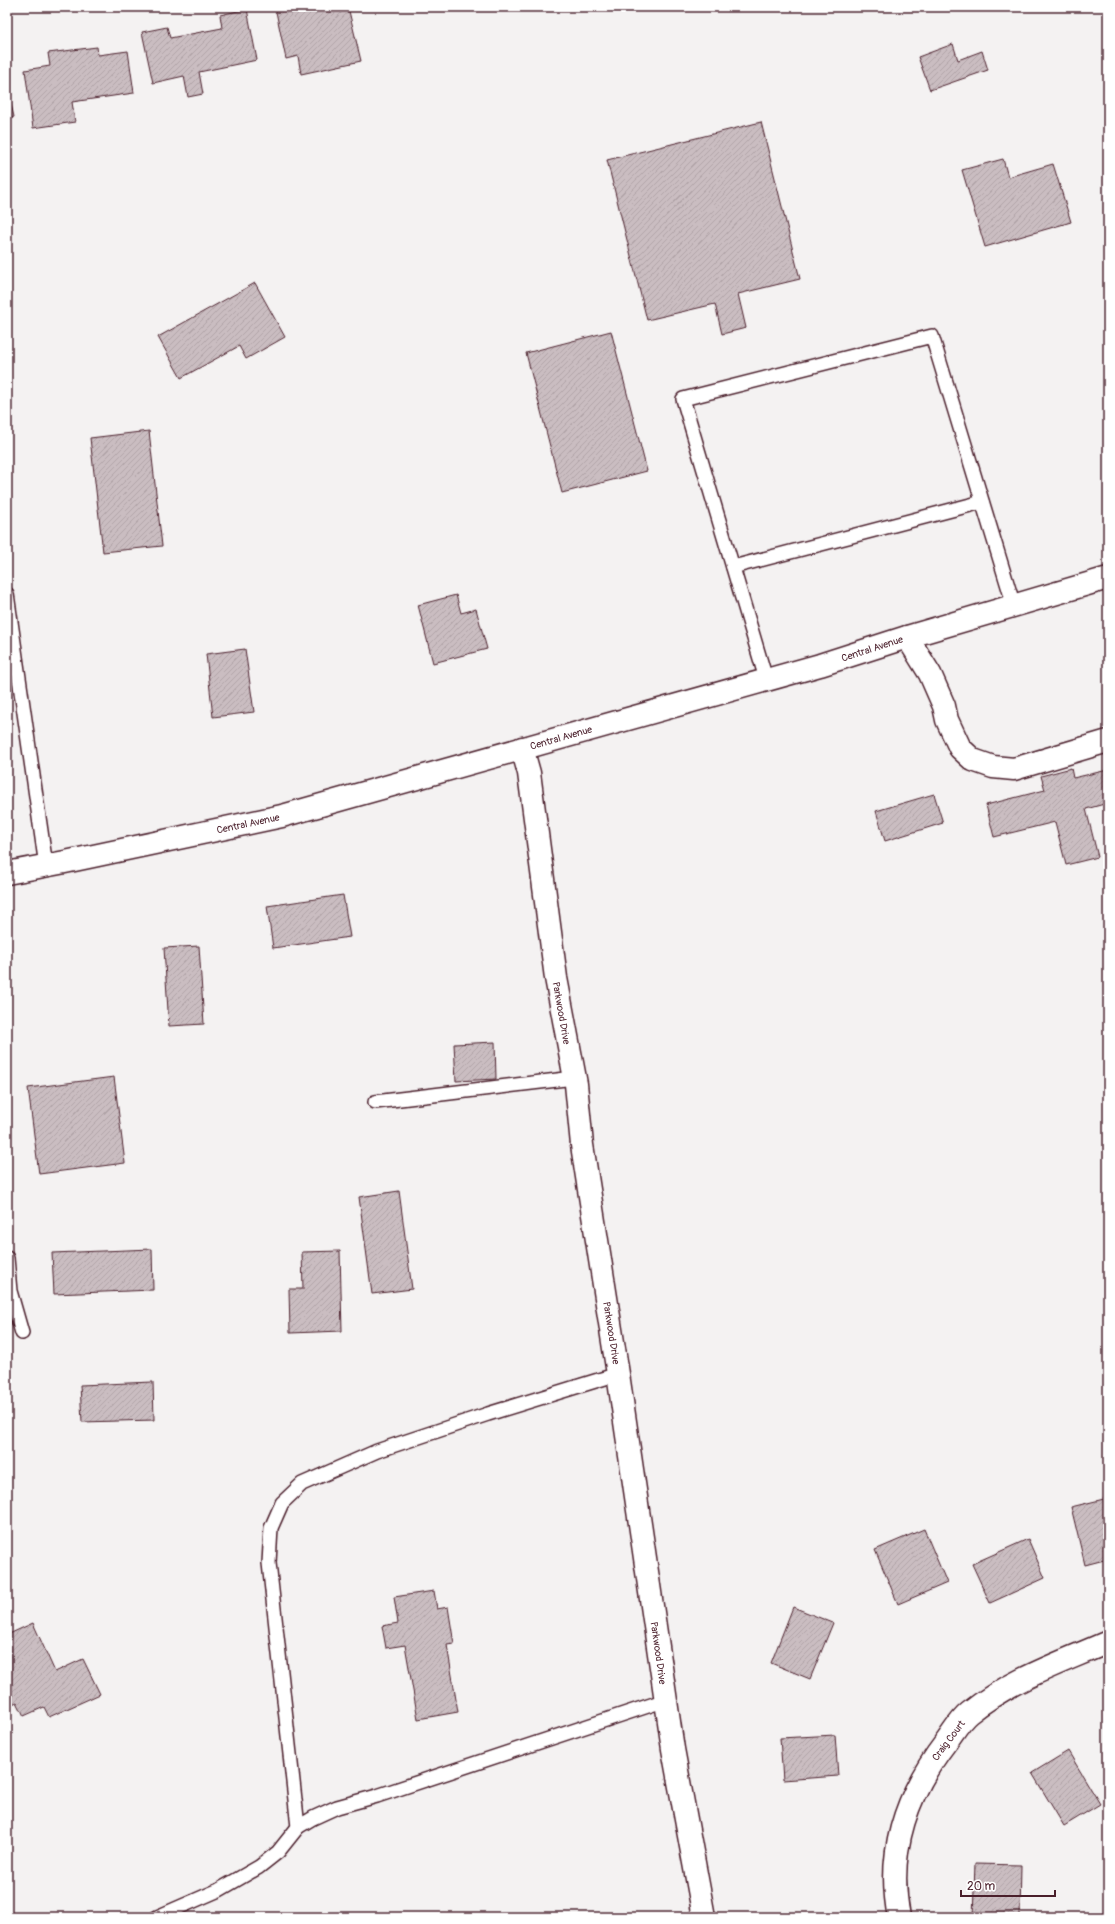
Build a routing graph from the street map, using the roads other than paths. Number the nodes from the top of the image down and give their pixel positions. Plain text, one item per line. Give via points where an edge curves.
1 (982, 502) junction
2 (733, 567) junction
3 (1108, 578) edge
4 (7, 594) edge
5 (1014, 606) junction
6 (907, 637) junction
7 (766, 679) junction
8 (1108, 741) edge
9 (522, 748) junction
10 (46, 866) junction
11 (7, 873) edge
12 (574, 1078) junction
13 (375, 1102) dead end
14 (7, 1258) edge
15 (22, 1333) dead end
16 (618, 1374) junction
17 (1108, 1642) edge
18 (666, 1700) junction
19 (298, 1827) junction
20 (157, 1917) edge
21 (704, 1917) edge
22 (899, 1917) edge

1 - 2 lane
1 - 2 lane via 932,336 683,399
1 - 5 lane
2 - 7 lane
3 - 5 street, Central Avenue
4 - 10 lane
5 - 6 street, Central Avenue
6 - 7 street, Central Avenue
6 - 8 street via 930,674 960,748 973,760 993,767 1014,769
7 - 9 street, Central Avenue
9 - 10 street, Central Avenue via 282,816
9 - 12 street, Parkwood Drive via 529,774 556,978
10 - 11 street, Central Avenue
12 - 13 lane
12 - 16 street, Parkwood Drive
14 - 15 lane via 10,1291
16 - 18 street, Parkwood Drive
16 - 19 lane via 377,1451 302,1484 282,1503 271,1528 270,1563
17 - 22 street, Craig Court via 1008,1686 967,1714 928,1766 906,1811 894,1863
18 - 19 lane via 385,1794 337,1807
18 - 21 street, Parkwood Drive
19 - 20 lane via 278,1852 259,1867 219,1890

